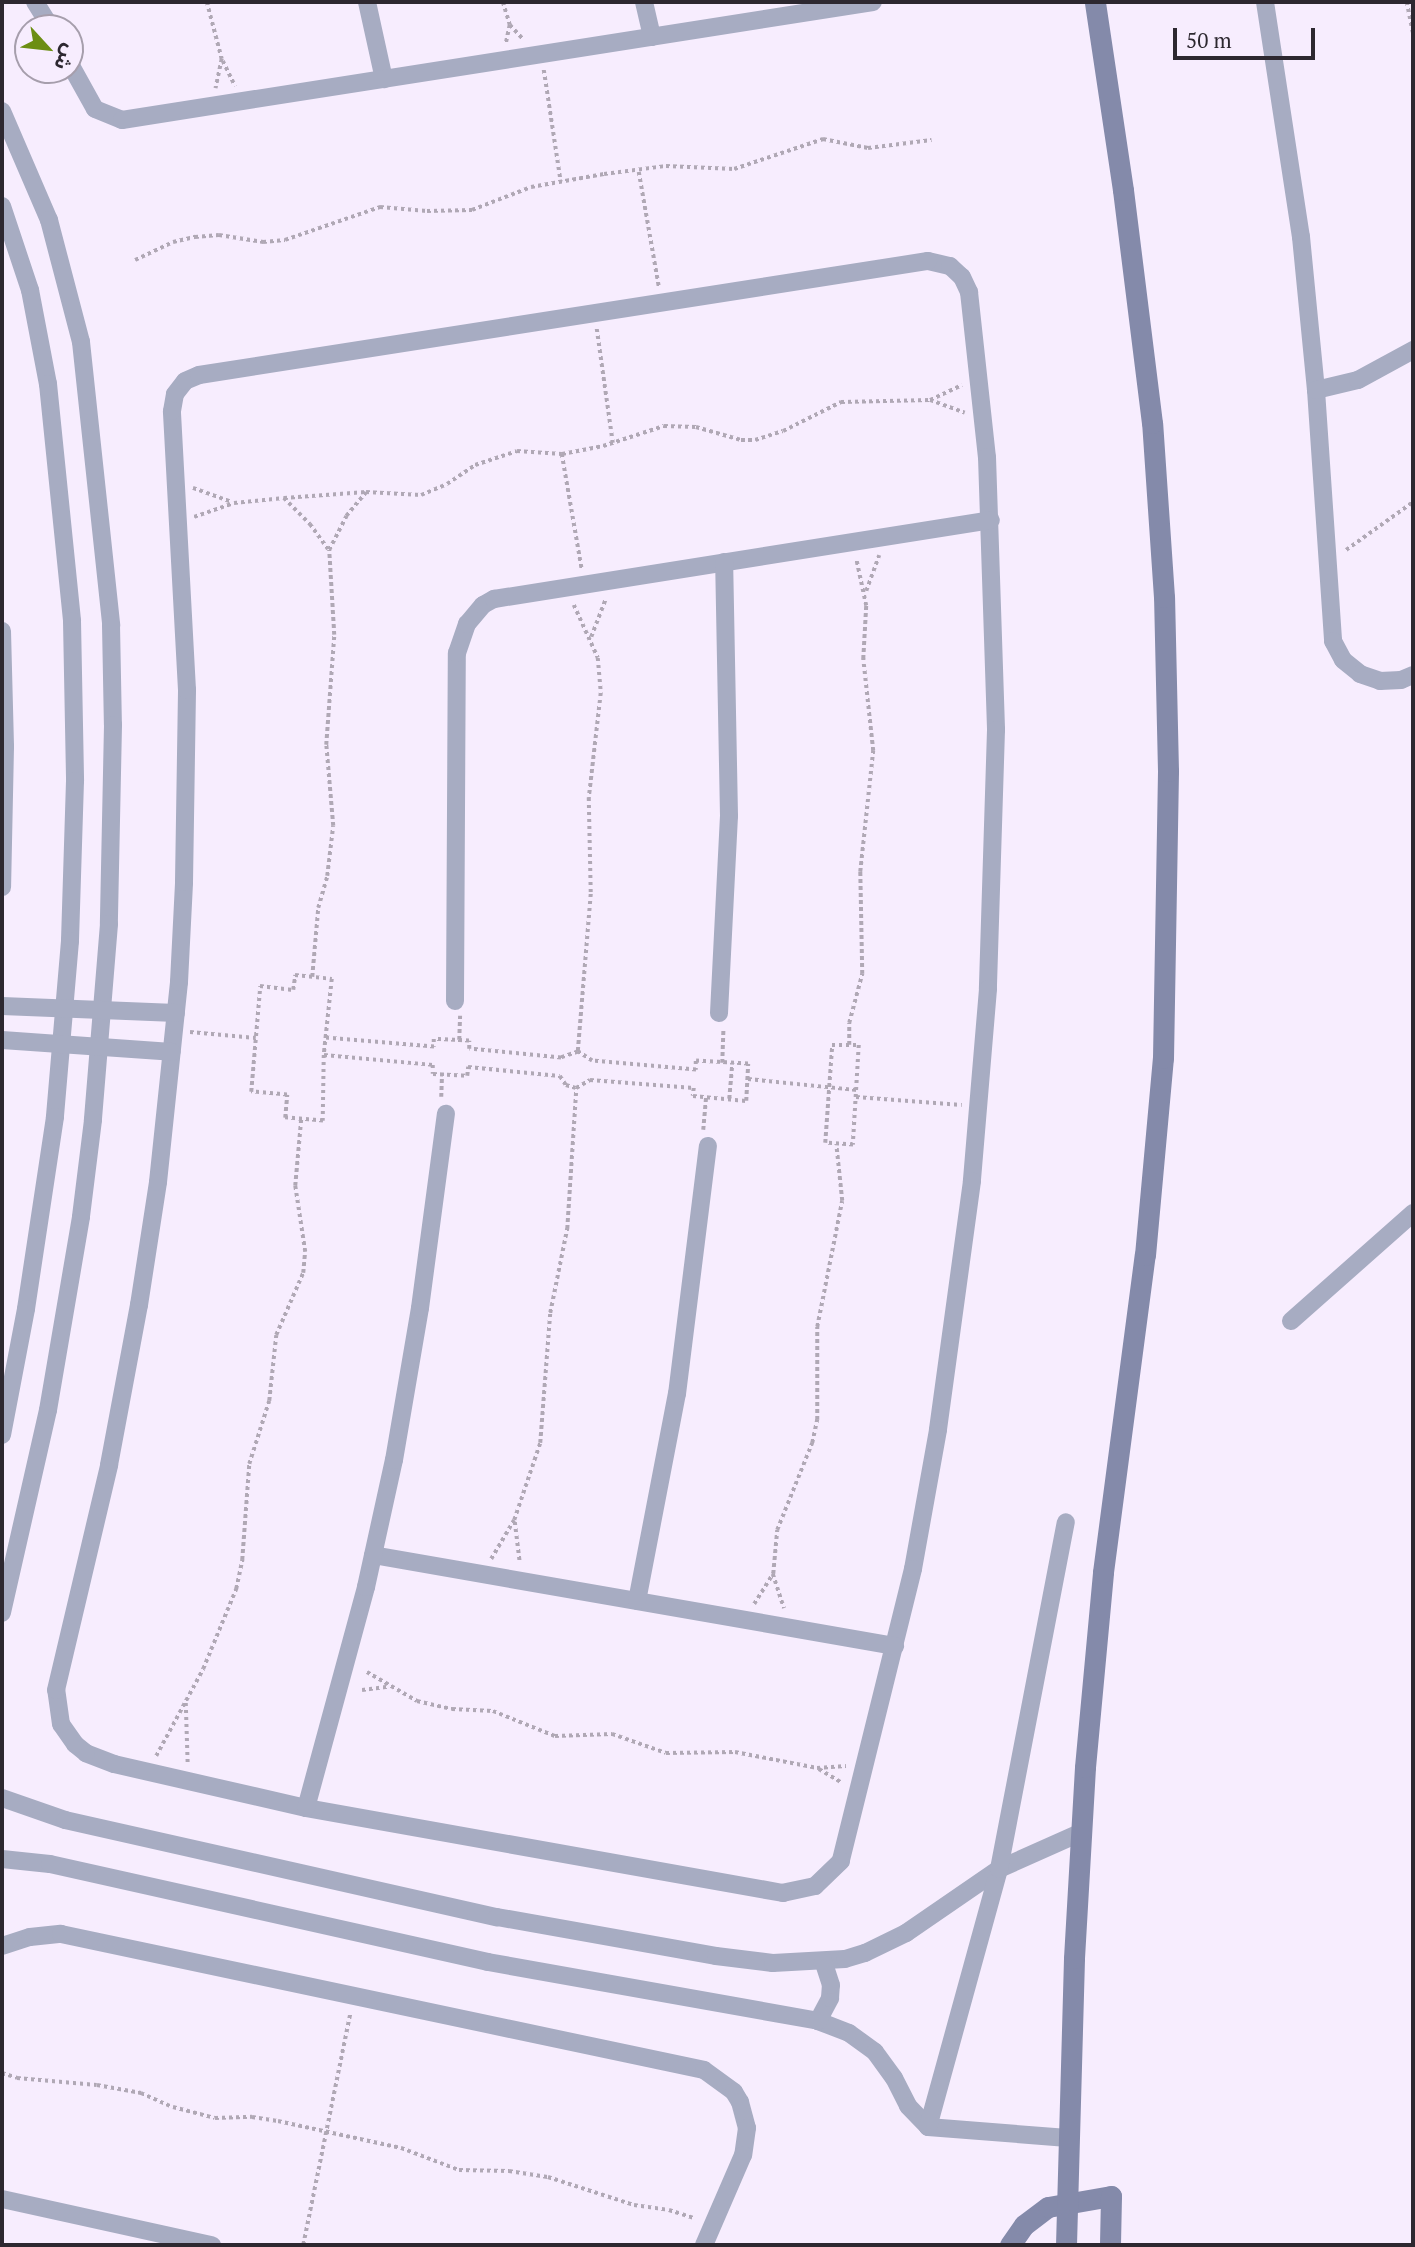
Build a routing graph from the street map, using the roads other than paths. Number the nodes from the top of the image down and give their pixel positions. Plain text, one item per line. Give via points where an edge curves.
1 (367, 2) edge
2 (645, 2) edge
3 (873, 2) edge
4 (1095, 2) edge
5 (1265, 2) edge
6 (652, 37) junction
7 (384, 79) junction
8 (79, 84) edge
9 (2, 111) edge
10 (2, 206) edge
11 (1413, 350) edge
12 (1316, 390) junction
13 (991, 520) junction
14 (724, 562) junction
15 (2, 631) edge
16 (1413, 675) edge
17 (2, 887) edge
18 (455, 1001) dead end
19 (2, 1006) edge
20 (66, 1009) junction
21 (103, 1010) junction
22 (719, 1010) road end
23 (175, 1022) junction
24 (2, 1040) edge
25 (62, 1044) junction
26 (100, 1047) junction
27 (172, 1052) junction
28 (446, 1114) dead end
29 (708, 1146) dead end
30 (1413, 1213) edge
31 (1291, 1321) dead end
32 (2, 1436) edge
33 (1066, 1522) dead end
34 (373, 1555) junction
35 (637, 1601) junction
36 (2, 1613) edge
37 (895, 1646) junction
38 (2, 1798) edge
39 (306, 1808) junction
40 (1080, 1833) junction
41 (2, 1859) edge
42 (999, 1870) junction
43 (2, 1946) edge
44 (823, 1961) junction
45 (818, 2021) junction
46 (928, 2127) junction
47 (1069, 2138) junction
48 (2, 2199) edge
49 (1067, 2201) junction
50 (212, 2245) edge
51 (704, 2245) edge
52 (1010, 2245) edge
53 (1066, 2245) edge
54 (1110, 2245) edge

1 - 7 street
2 - 6 street
3 - 6 street
4 - 40 main road via 1152,423 1164,597 1168,771 1163,1058 1144,1255 1103,1572
5 - 12 street via 1301,237
6 - 7 street
7 - 8 street via 122,120 102,115 88,102
9 - 21 street via 35,181 62,260 86,384 111,625 113,824
10 - 20 street via 30,290 48,384 72,621 75,781
11 - 12 street via 1358,380
12 - 16 street via 1333,641 1343,660 1360,674 1380,681
13 - 14 street
13 - 23 street via 980,376 967,284 950,266 936,261 192,377 179,387 173,402 187,781
13 - 37 street via 995,816 979,1106 939,1430
14 - 18 street via 494,599 474,614 459,643
14 - 22 street via 729,816
15 - 17 street
19 - 20 street
20 - 21 street
20 - 25 street
21 - 23 street
21 - 26 street
23 - 27 street
24 - 25 street
25 - 26 street
25 - 32 street via 42,1213
26 - 27 street
26 - 36 street via 66,1314
27 - 39 street via 139,1305 109,1465 56,1690 61,1724 75,1744 98,1759
28 - 34 street via 408,1384
29 - 35 street via 677,1394
30 - 31 street
33 - 42 street
34 - 35 street
34 - 39 street
35 - 37 street
37 - 39 street via 845,1849 834,1871 815,1886 783,1893
38 - 44 street via 65,1821 497,1917 716,1956 773,1963
40 - 42 street
40 - 47 main road
41 - 45 street via 50,1864 488,1962
42 - 44 street via 886,1944 845,1959
42 - 46 street
43 - 51 street via 61,1934 715,2075 740,2102 747,2142
44 - 45 street via 830,1998
45 - 46 street via 849,2033 875,2052 908,2106
46 - 47 street
47 - 49 main road
48 - 50 street
49 - 52 main road via 1039,2211
49 - 53 main road
49 - 54 main road via 1111,2196

